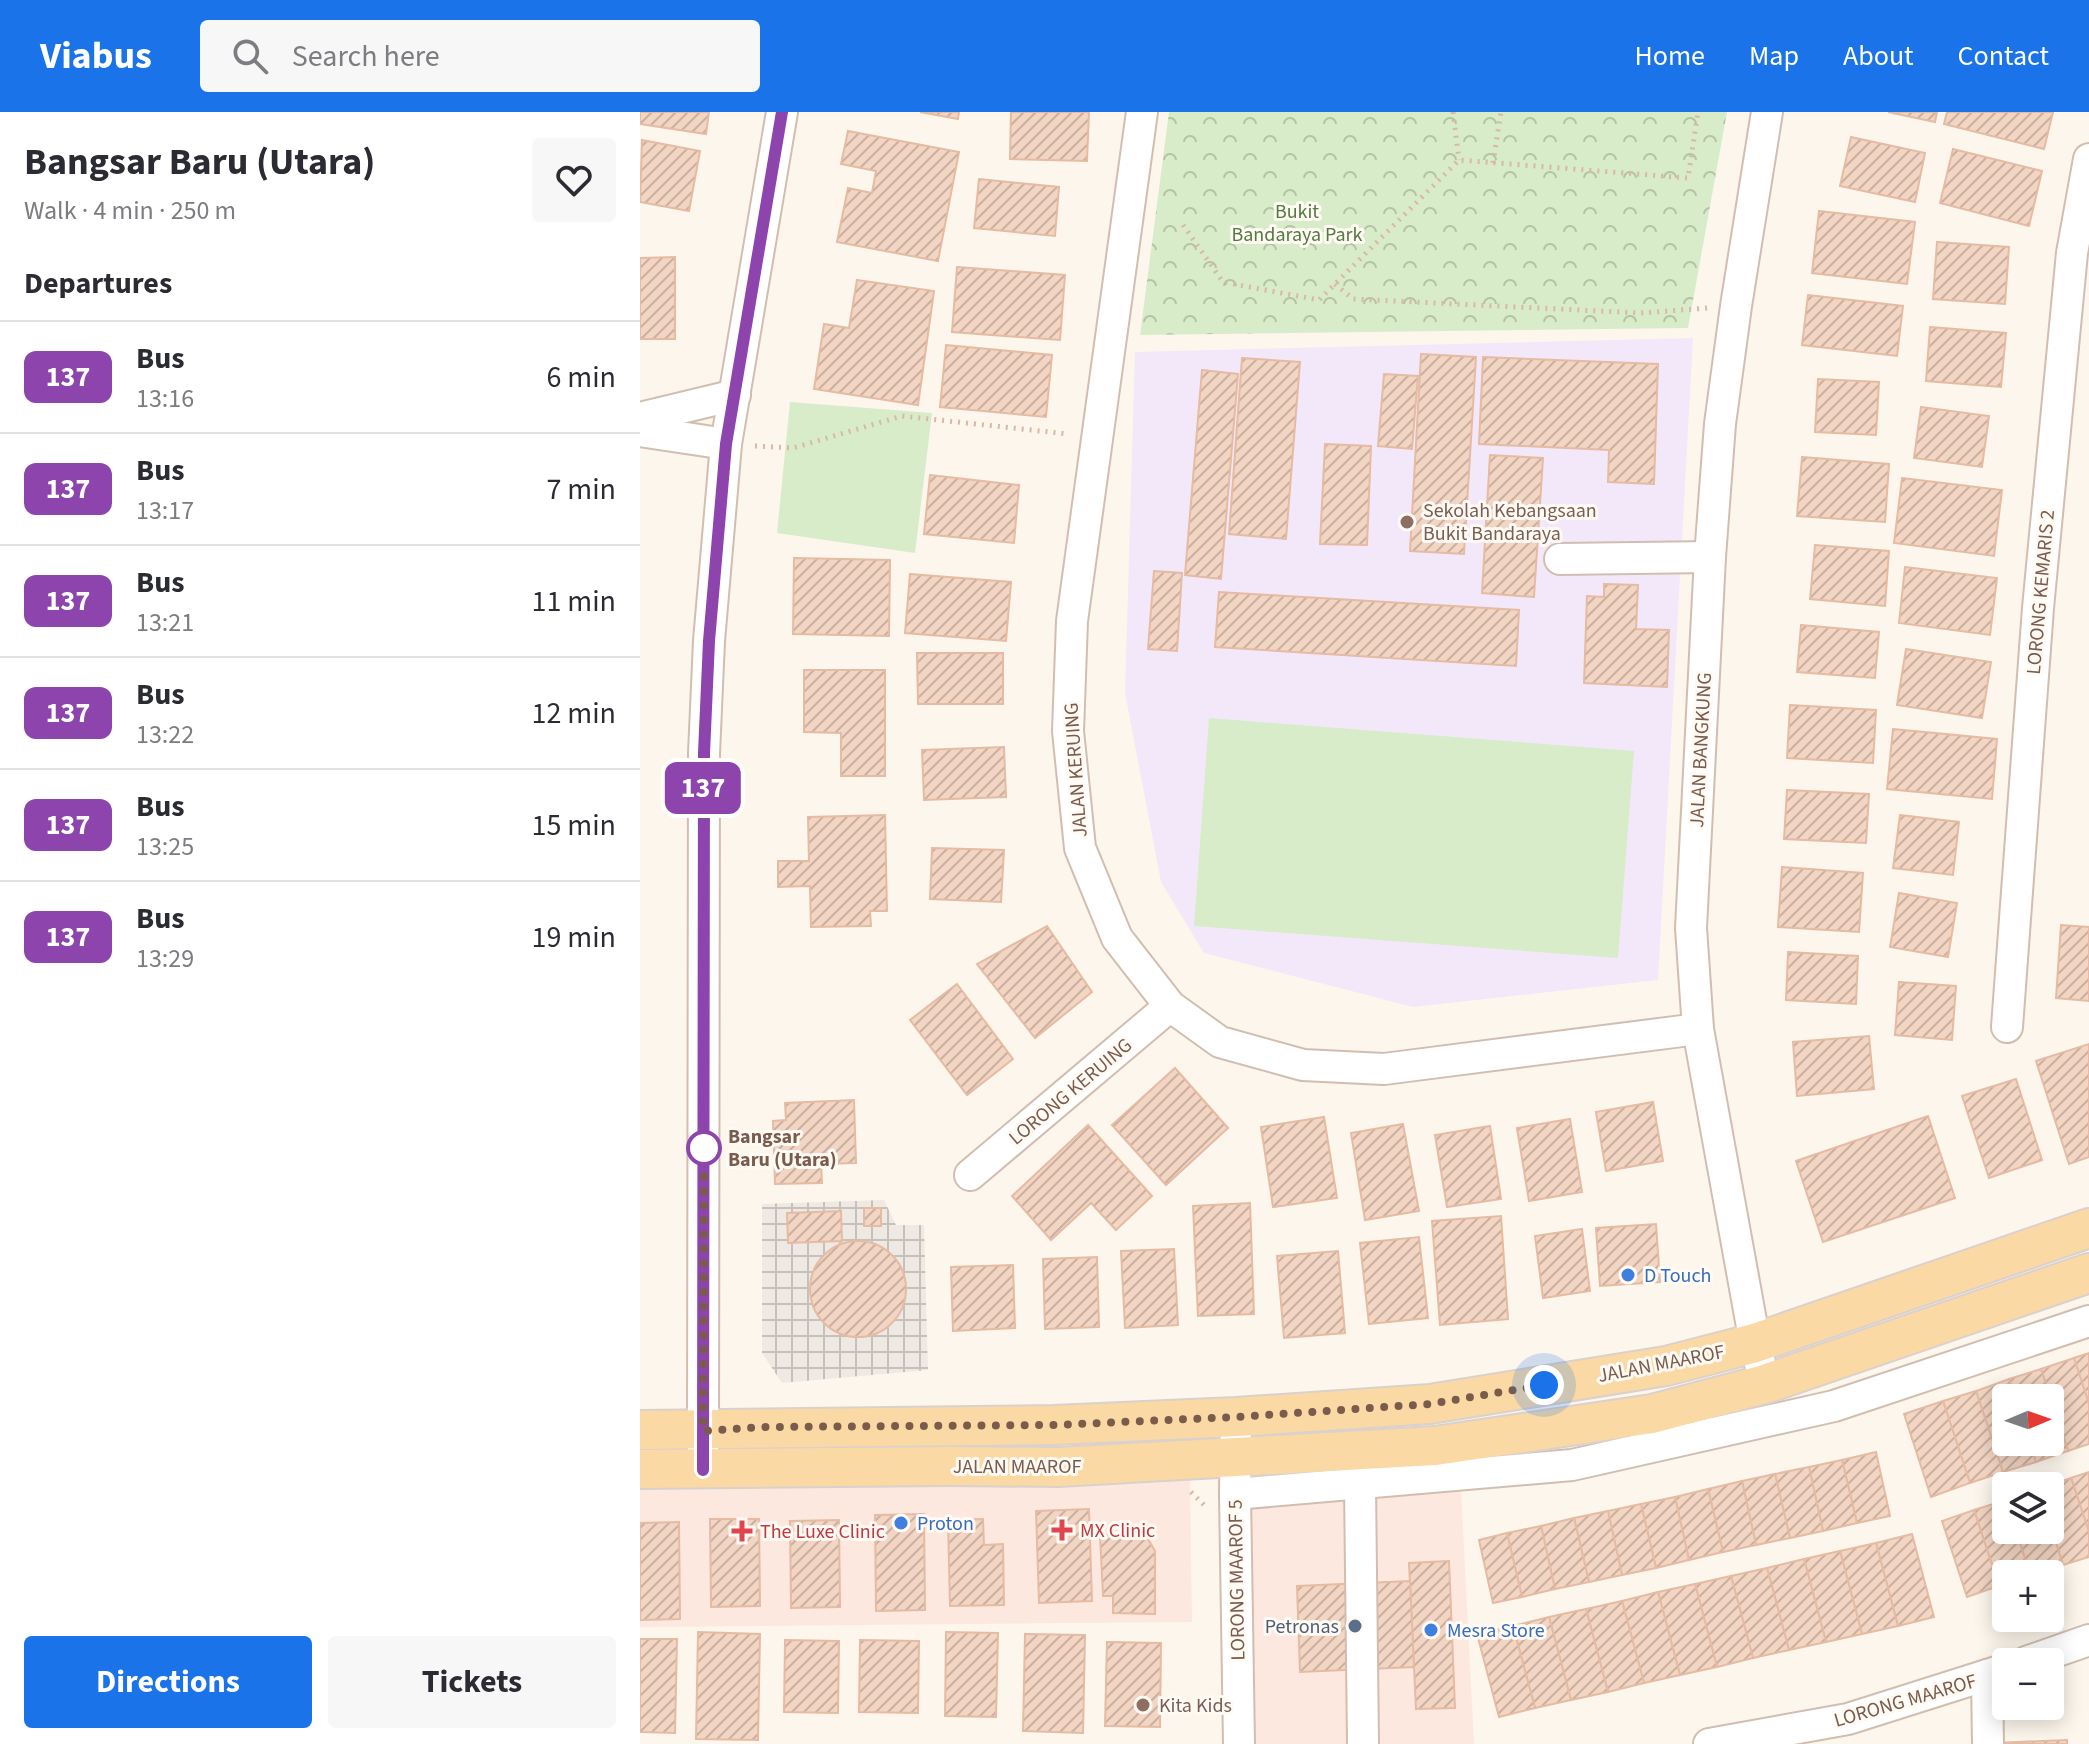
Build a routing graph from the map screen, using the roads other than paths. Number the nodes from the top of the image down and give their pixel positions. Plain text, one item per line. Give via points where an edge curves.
1 (782, 112) edge
2 (1142, 112) edge
3 (1767, 112) edge
4 (2089, 159) edge
5 (735, 395) junction
6 (640, 418) edge
7 (640, 431) edge
8 (726, 444) junction
9 (1710, 557) junction
10 (1560, 559) dead end
11 (1170, 1006) junction
12 (2007, 1027) dead end
13 (1698, 1029) junction
14 (970, 1175) dead end
15 (2089, 1228) edge
16 (2089, 1273) edge
17 (2089, 1321) edge
18 (1755, 1343) junction
19 (1765, 1384) junction
20 (1236, 1417) junction
21 (640, 1430) edge
22 (703, 1431) junction
23 (640, 1469) edge
24 (703, 1470) junction
25 (1235, 1476) junction
26 (1360, 1485) junction
27 (2089, 1640) edge
28 (2064, 1649) edge
29 (1992, 1674) edge
30 (1992, 1712) edge
31 (1848, 1732) edge
32 (1239, 1744) edge
33 (1363, 1744) edge
34 (1709, 1744) edge
35 (1988, 1744) edge

1 - 5 street
2 - 11 street, JALAN KERUING via 1072,621 1068,731 1080,848 1117,938
3 - 9 street, JALAN BANGKUNG via 1720,424
4 - 12 street, LORONG KEMARIS 2 via 2072,253 2041,577
5 - 6 street
5 - 8 street
7 - 8 street
8 - 22 street via 704,753
9 - 10 street
9 - 13 street, JALAN BANGKUNG via 1691,928
11 - 13 street, JALAN KERUING via 1220,1042 1303,1065 1384,1069
11 - 14 street, LORONG KERUING
13 - 18 street, JALAN BANGKUNG
15 - 18 main road, JALAN MAAROF
16 - 19 main road, JALAN MAAROF
17 - 26 street, JALAN MAAROF via 1885,1391 1572,1465
18 - 19 street, JALAN BANGKUNG
18 - 20 main road, JALAN MAAROF via 1666,1366 1430,1404
19 - 25 main road, JALAN MAAROF via 1652,1414
20 - 22 main road, JALAN MAAROF
20 - 25 street, LORONG MAAROF 5
21 - 22 main road, JALAN MAAROF
22 - 24 street
23 - 24 main road, JALAN MAAROF
24 - 25 main road, JALAN MAAROF via 1058,1467
25 - 26 street, JALAN MAAROF
25 - 32 street, LORONG MAAROF 5
26 - 33 street
27 - 28 street
29 - 31 street, LORONG MAAROF
30 - 35 street
31 - 34 street, LORONG MAAROF

